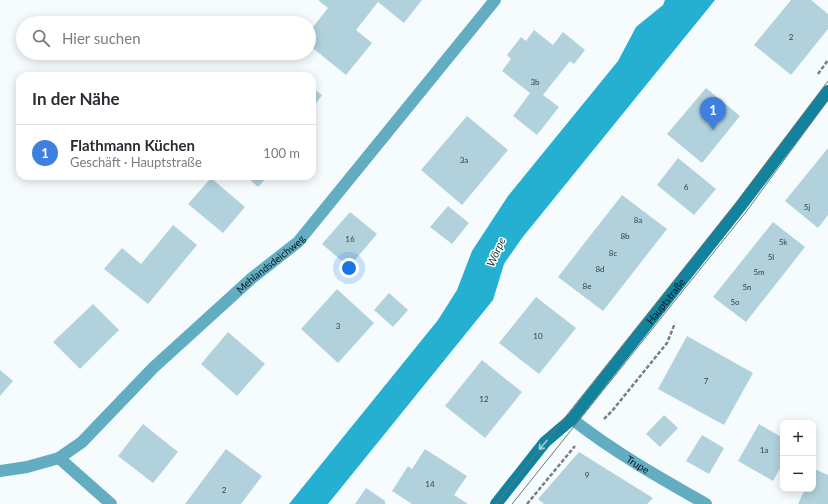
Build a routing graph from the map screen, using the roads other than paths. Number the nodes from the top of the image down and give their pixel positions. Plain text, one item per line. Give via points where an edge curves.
1 (495, 0) edge
2 (828, 91) edge
3 (572, 419) junction
4 (59, 458) junction
5 (0, 471) edge
6 (111, 504) edge
7 (496, 504) edge
8 (706, 504) edge

1 - 4 street, Mehlandsdeichweg via 298,242 252,278 153,368 82,442
2 - 3 street, Hauptstraße
3 -> 7 street, Hauptstraße via 545,442
3 - 8 street, Trupe via 627,459
4 - 5 street, Mehlandsdeichweg
4 - 6 street

